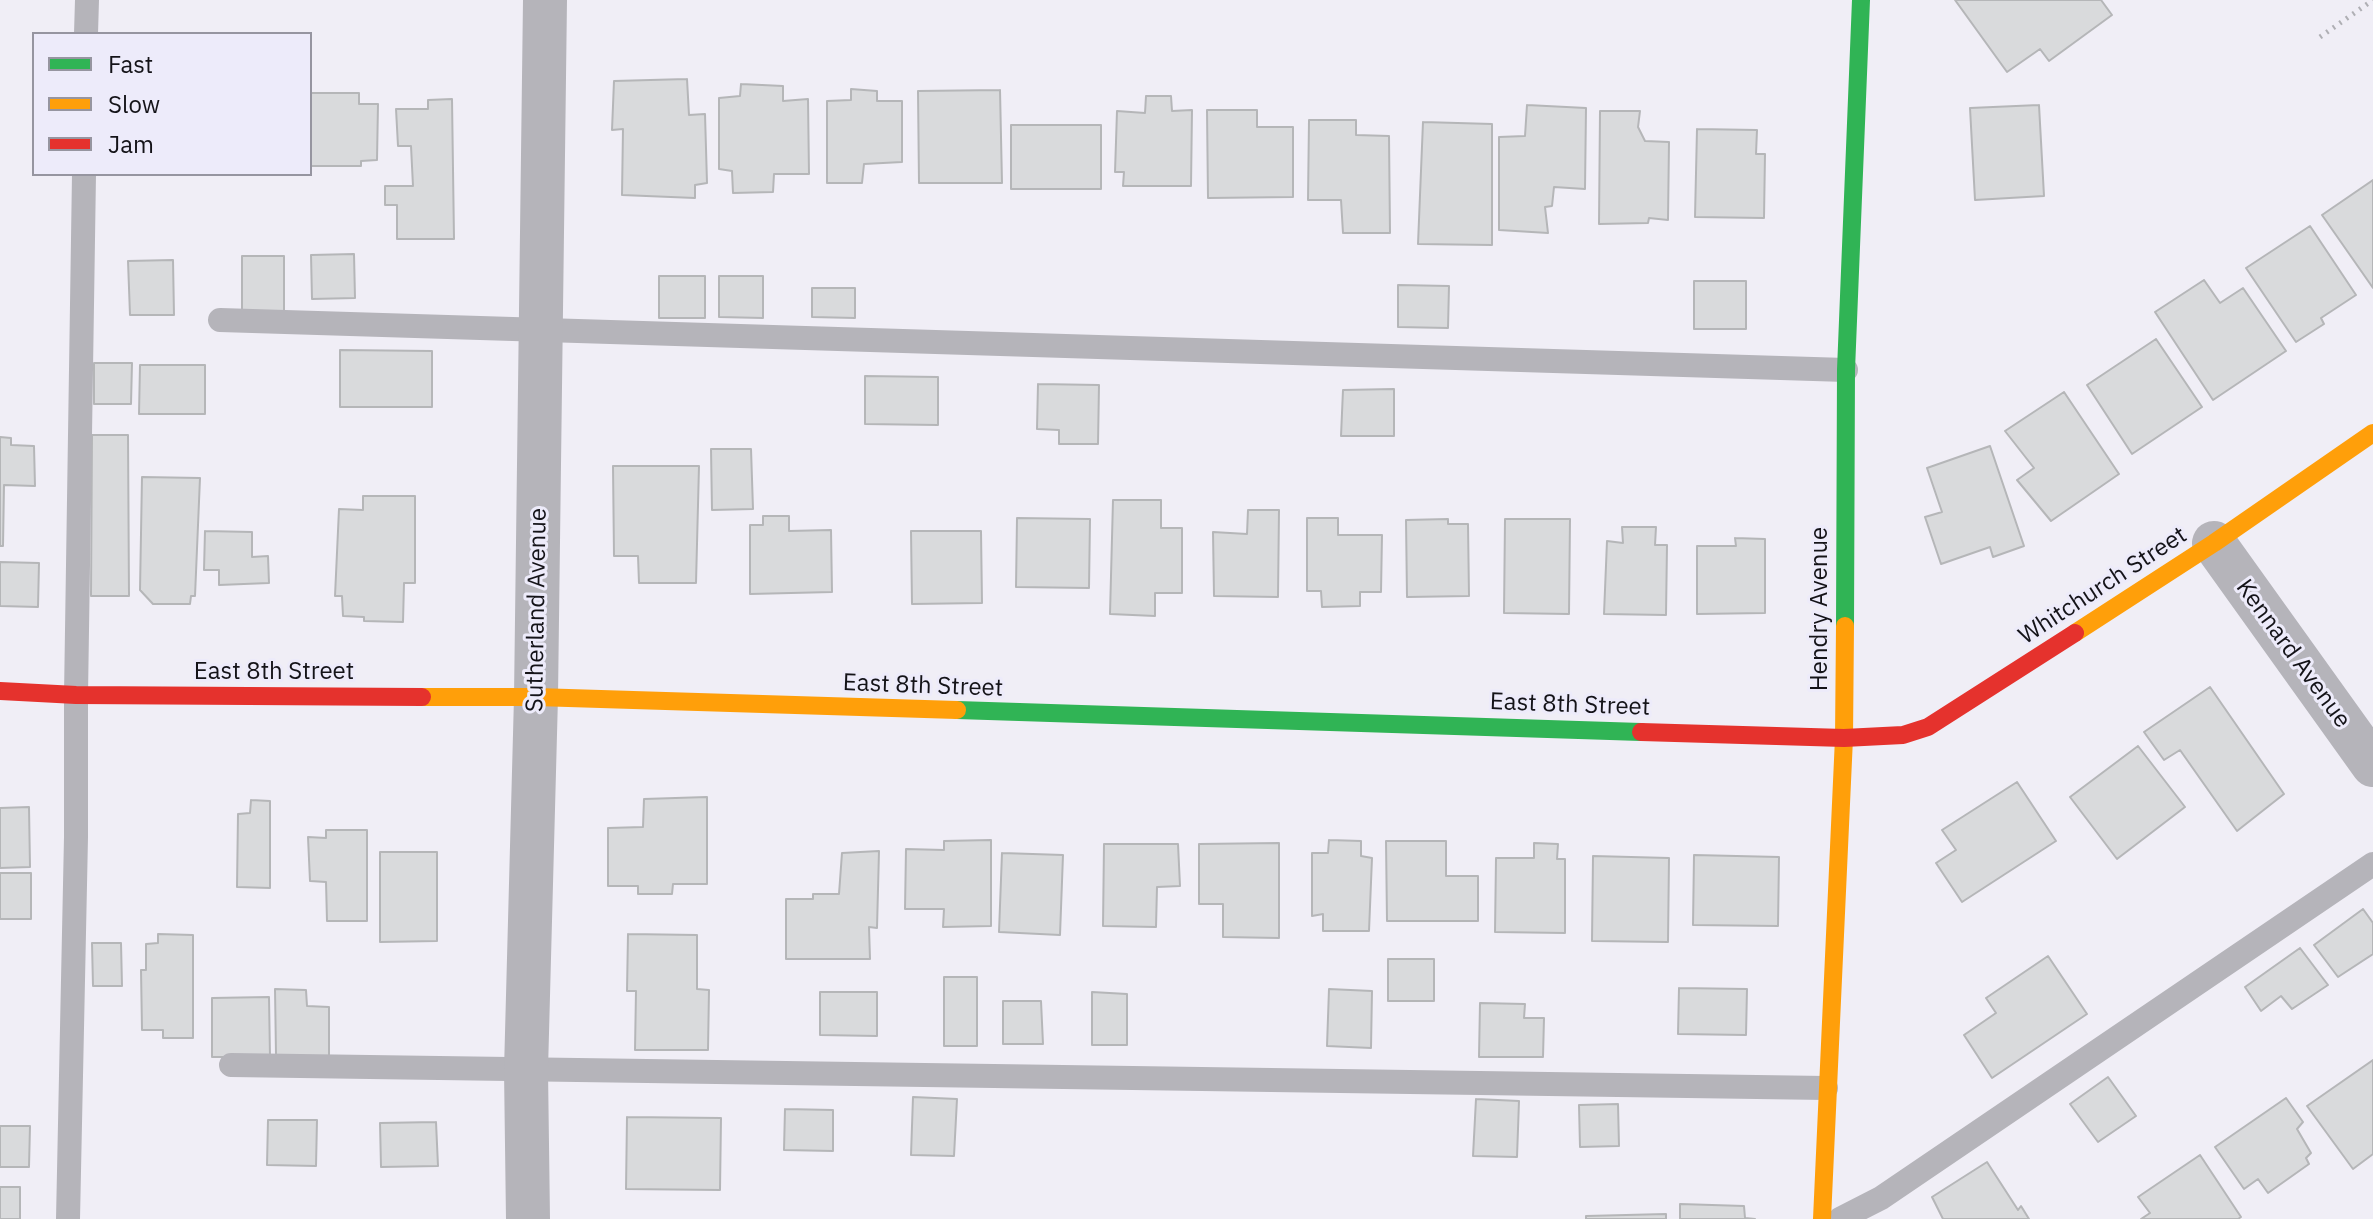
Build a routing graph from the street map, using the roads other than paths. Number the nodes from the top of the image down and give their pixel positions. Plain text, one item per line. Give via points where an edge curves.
1 (87, 0) edge
2 (545, 0) edge
3 (1861, 0) edge
4 (86, 32) edge
5 (84, 176) edge
6 (220, 320) dead end
7 (540, 329) junction
8 (1846, 370) junction
9 (2373, 433) edge
10 (2214, 543) junction
11 (0, 691) edge
12 (76, 695) junction
13 (536, 697) junction
14 (1844, 738) junction
15 (2373, 765) edge
16 (2373, 864) edge
17 (231, 1065) dead end
18 (526, 1070) junction
19 (1826, 1088) junction
20 (68, 1219) edge
21 (528, 1219) edge
22 (1822, 1219) edge
23 (1840, 1219) edge

1 - 4 lane
2 - 7 street, Sutherland Avenue
3 - 8 street, Hendry Avenue
5 - 12 lane
6 - 7 lane
7 - 8 lane
7 - 13 street, Sutherland Avenue
8 - 14 street, Hendry Avenue
9 - 10 street, Whitchurch Street
10 - 14 street, Whitchurch Street via 1928,727 1903,735
10 - 15 street, Kennard Avenue
11 - 12 street, East 8th Street
12 - 13 street, East 8th Street
12 - 20 lane
13 - 14 street, East 8th Street
13 - 18 street, Sutherland Avenue
14 - 19 street, Hendry Avenue
16 - 23 lane via 1881,1198
17 - 18 lane
18 - 19 lane
18 - 21 street, Sutherland Avenue
19 - 22 street, Hendry Avenue

